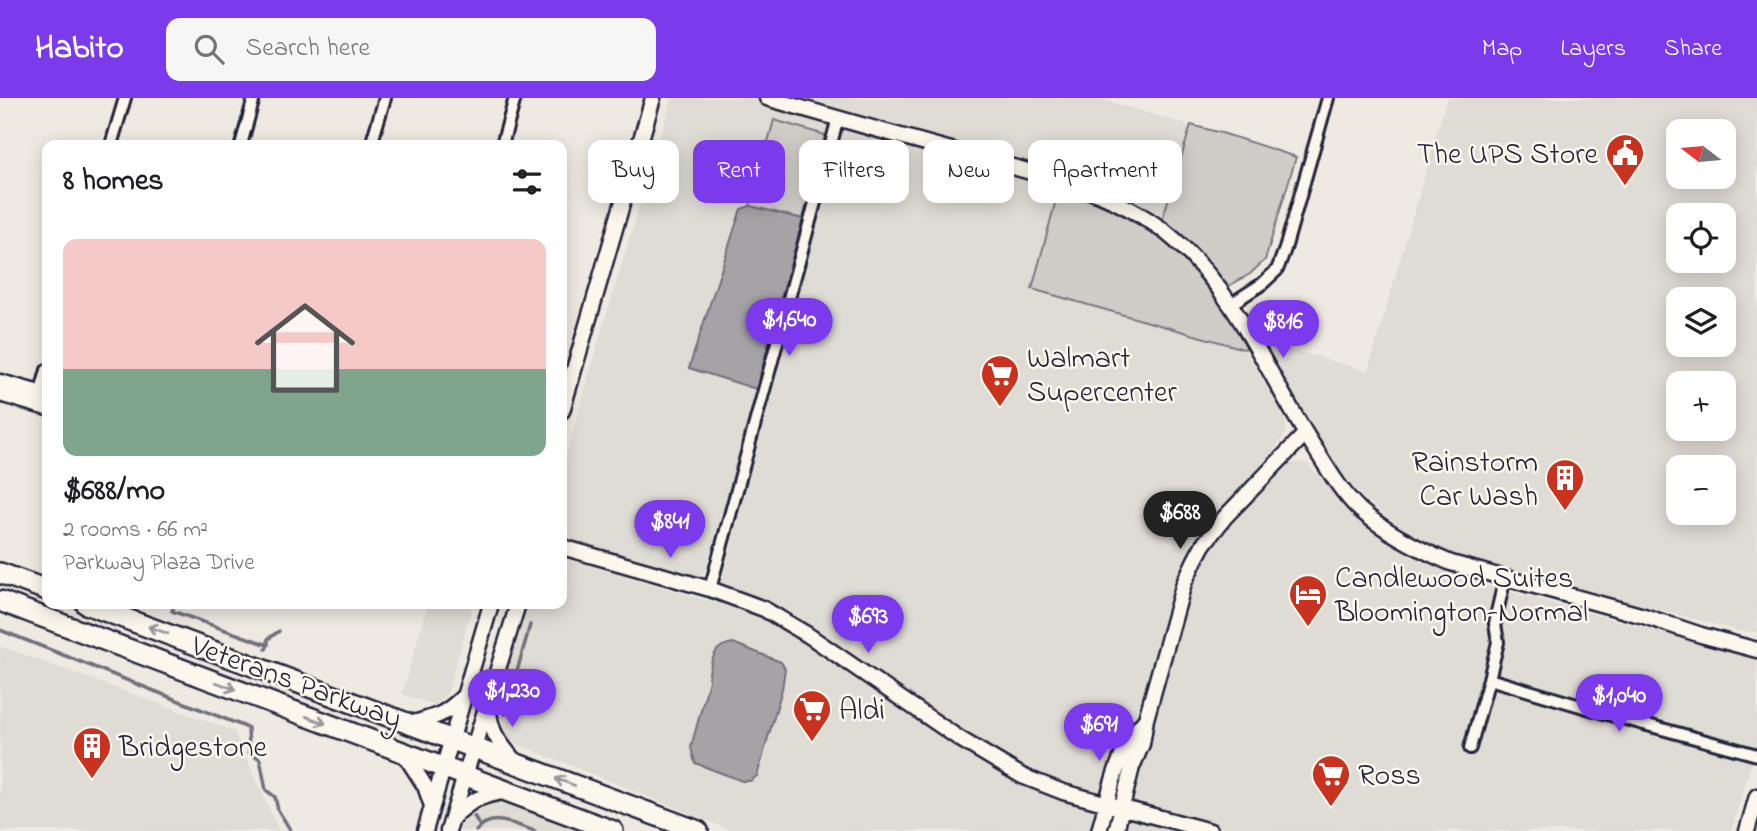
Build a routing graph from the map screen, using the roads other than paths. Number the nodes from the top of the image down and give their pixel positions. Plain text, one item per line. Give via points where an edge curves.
1 (125, 98) edge
2 (254, 98) edge
3 (385, 98) edge
4 (515, 98) edge
5 (653, 98) edge
6 (766, 98) edge
7 (1328, 98) edge
8 (838, 118) junction
9 (112, 140) edge
10 (242, 140) edge
11 (373, 140) edge
12 (503, 140) edge
13 (1231, 304) junction
14 (0, 382) edge
15 (0, 394) edge
16 (567, 394) edge
17 (42, 400) edge
18 (42, 400) edge
19 (1305, 434) junction
20 (567, 548) edge
21 (0, 573) edge
22 (1505, 578) junction
23 (42, 588) edge
24 (710, 589) junction
25 (0, 601) edge
26 (100, 609) edge
27 (490, 609) edge
28 (516, 609) edge
29 (1756, 651) edge
30 (1489, 679) junction
31 (466, 695) junction
32 (488, 702) junction
33 (1146, 719) junction
34 (410, 724) junction
35 (452, 739) junction
36 (473, 747) junction
37 (1470, 748) dead end
38 (403, 752) junction
39 (1757, 755) edge
40 (517, 764) junction
41 (443, 767) junction
42 (464, 775) junction
43 (507, 791) junction
44 (1757, 796) edge
45 (1107, 804) junction
46 (432, 806) junction
47 (1123, 808) junction
48 (449, 825) edge
49 (425, 831) edge
50 (614, 831) edge
51 (698, 831) edge
52 (1099, 831) edge
53 (1116, 831) edge
54 (1210, 831) edge
55 (1747, 831) edge

1 - 9 street
2 - 10 street
3 - 11 street
4 - 12 street
5 - 16 street
6 - 8 street
7 - 13 street via 1277,270
8 - 13 street via 1054,179 1122,205 1175,240
8 - 24 street
13 - 19 street
14 - 17 street
15 - 18 street
19 - 22 street via 1342,490 1380,525 1427,553
19 - 33 street via 1203,545 1184,583
20 - 24 street
21 - 23 highway
22 - 29 street
22 - 30 street
24 - 45 street via 783,619 1022,776
25 -> 38 highway, Veterans Parkway
34 -> 26 highway, Veterans Parkway
27 - 31 street
28 - 32 street
30 - 37 street
30 - 39 street
31 - 34 street via 448,711
31 - 35 street
32 - 36 street
32 - 40 street via 494,735
33 - 45 street via 1132,734 1116,766
33 - 47 street
34 - 35 highway, Veterans Parkway
35 - 36 highway, Veterans Parkway
35 - 41 street
36 - 40 highway, Veterans Parkway
36 - 42 street
38 - 41 highway, Veterans Parkway
38 - 46 street
51 -> 40 highway, Veterans Parkway
41 - 42 highway, Veterans Parkway
41 - 46 street
42 - 43 highway, Veterans Parkway
42 - 48 street
43 - 48 street via 470,802
43 - 50 highway, Veterans Parkway
44 - 55 street
45 - 47 street
45 - 52 street
46 - 49 street
47 - 53 street
47 - 54 street

